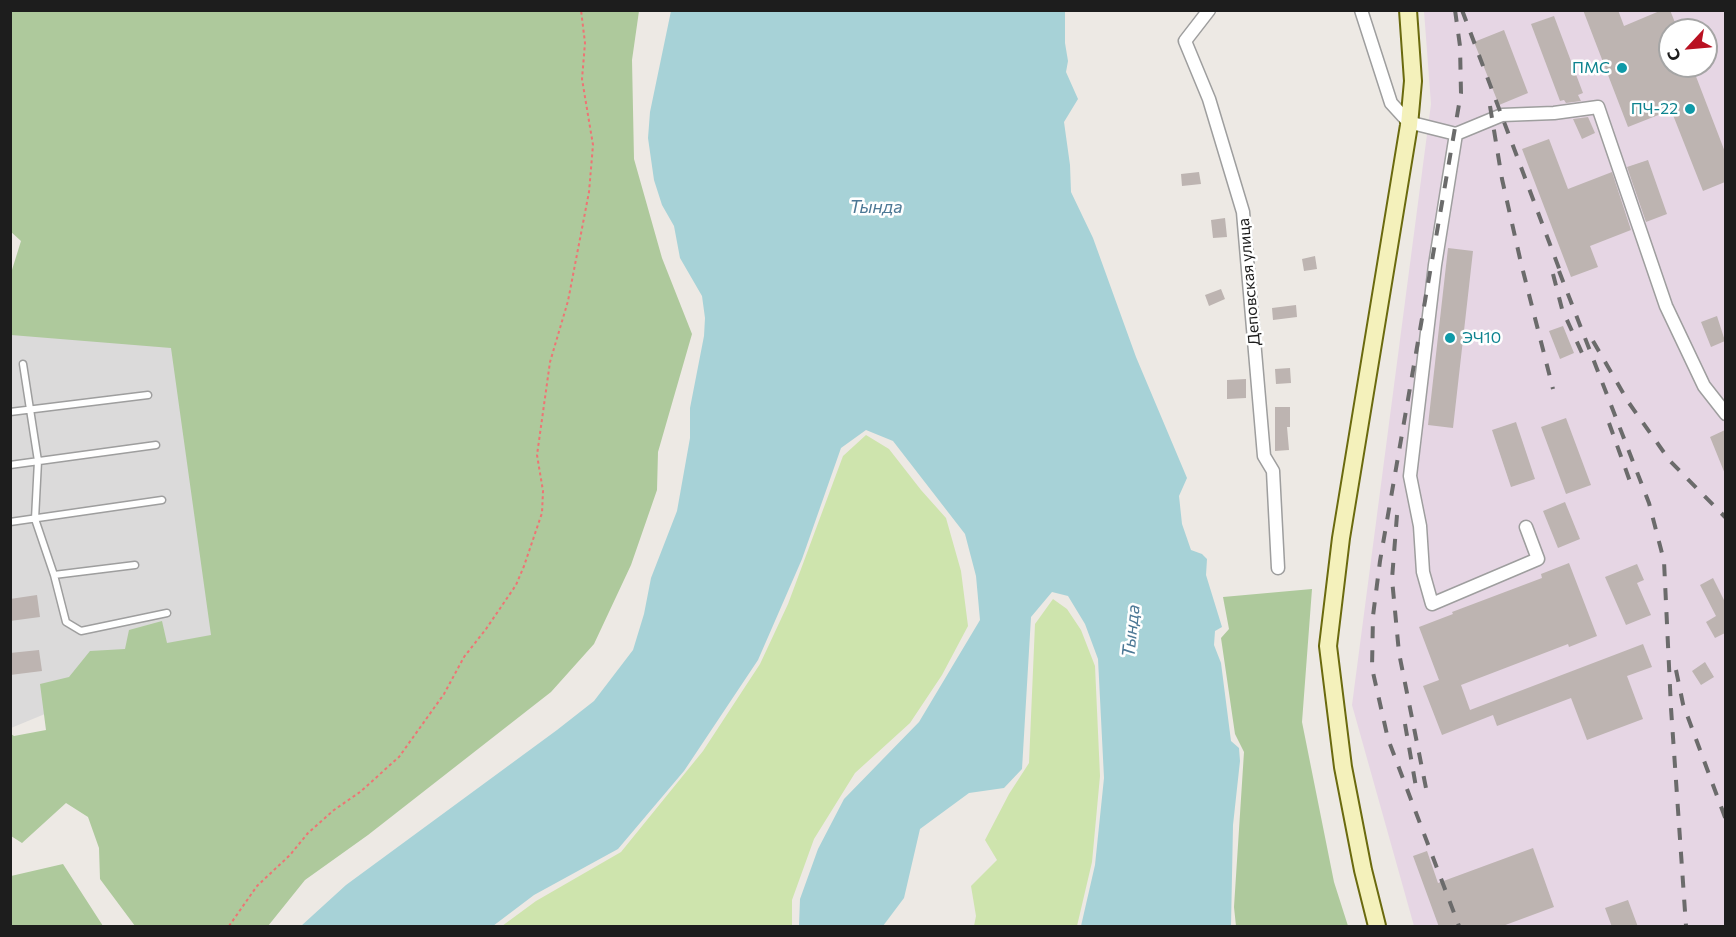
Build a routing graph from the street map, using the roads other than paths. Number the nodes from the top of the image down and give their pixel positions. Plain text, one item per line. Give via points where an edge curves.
1 (1209, 10) edge
2 (1361, 10) edge
3 (1408, 10) edge
4 (1409, 125) junction
5 (1456, 134) junction
6 (23, 364) dead end
7 (148, 395) dead end
8 (30, 410) junction
9 (10, 412) edge
10 (1725, 414) edge
11 (156, 445) dead end
12 (38, 461) junction
13 (10, 465) edge
14 (162, 500) dead end
15 (35, 519) junction
16 (10, 522) edge
17 (1526, 527) dead end
18 (135, 565) dead end
19 (1278, 568) dead end
20 (54, 574) junction
21 (167, 613) dead end
22 (1377, 927) edge

1 - 19 street, Деповская улица via 1185,41 1209,99 1243,212 1264,456 1273,471
2 - 4 street via 1390,103
3 - 4 street via 1413,81
4 - 5 street
4 - 22 street via 1341,538 1328,646 1342,767
5 - 10 street via 1502,115 1598,107 1666,306 1704,386
5 - 17 street via 1435,265 1410,476 1420,526 1423,572 1432,604 1538,559
6 - 8 lane
7 - 8 lane
8 - 9 lane
8 - 12 lane
11 - 12 lane
12 - 13 lane
12 - 15 lane
14 - 15 lane
15 - 16 lane
15 - 20 lane
18 - 20 lane
20 - 21 lane via 66,622 81,631

